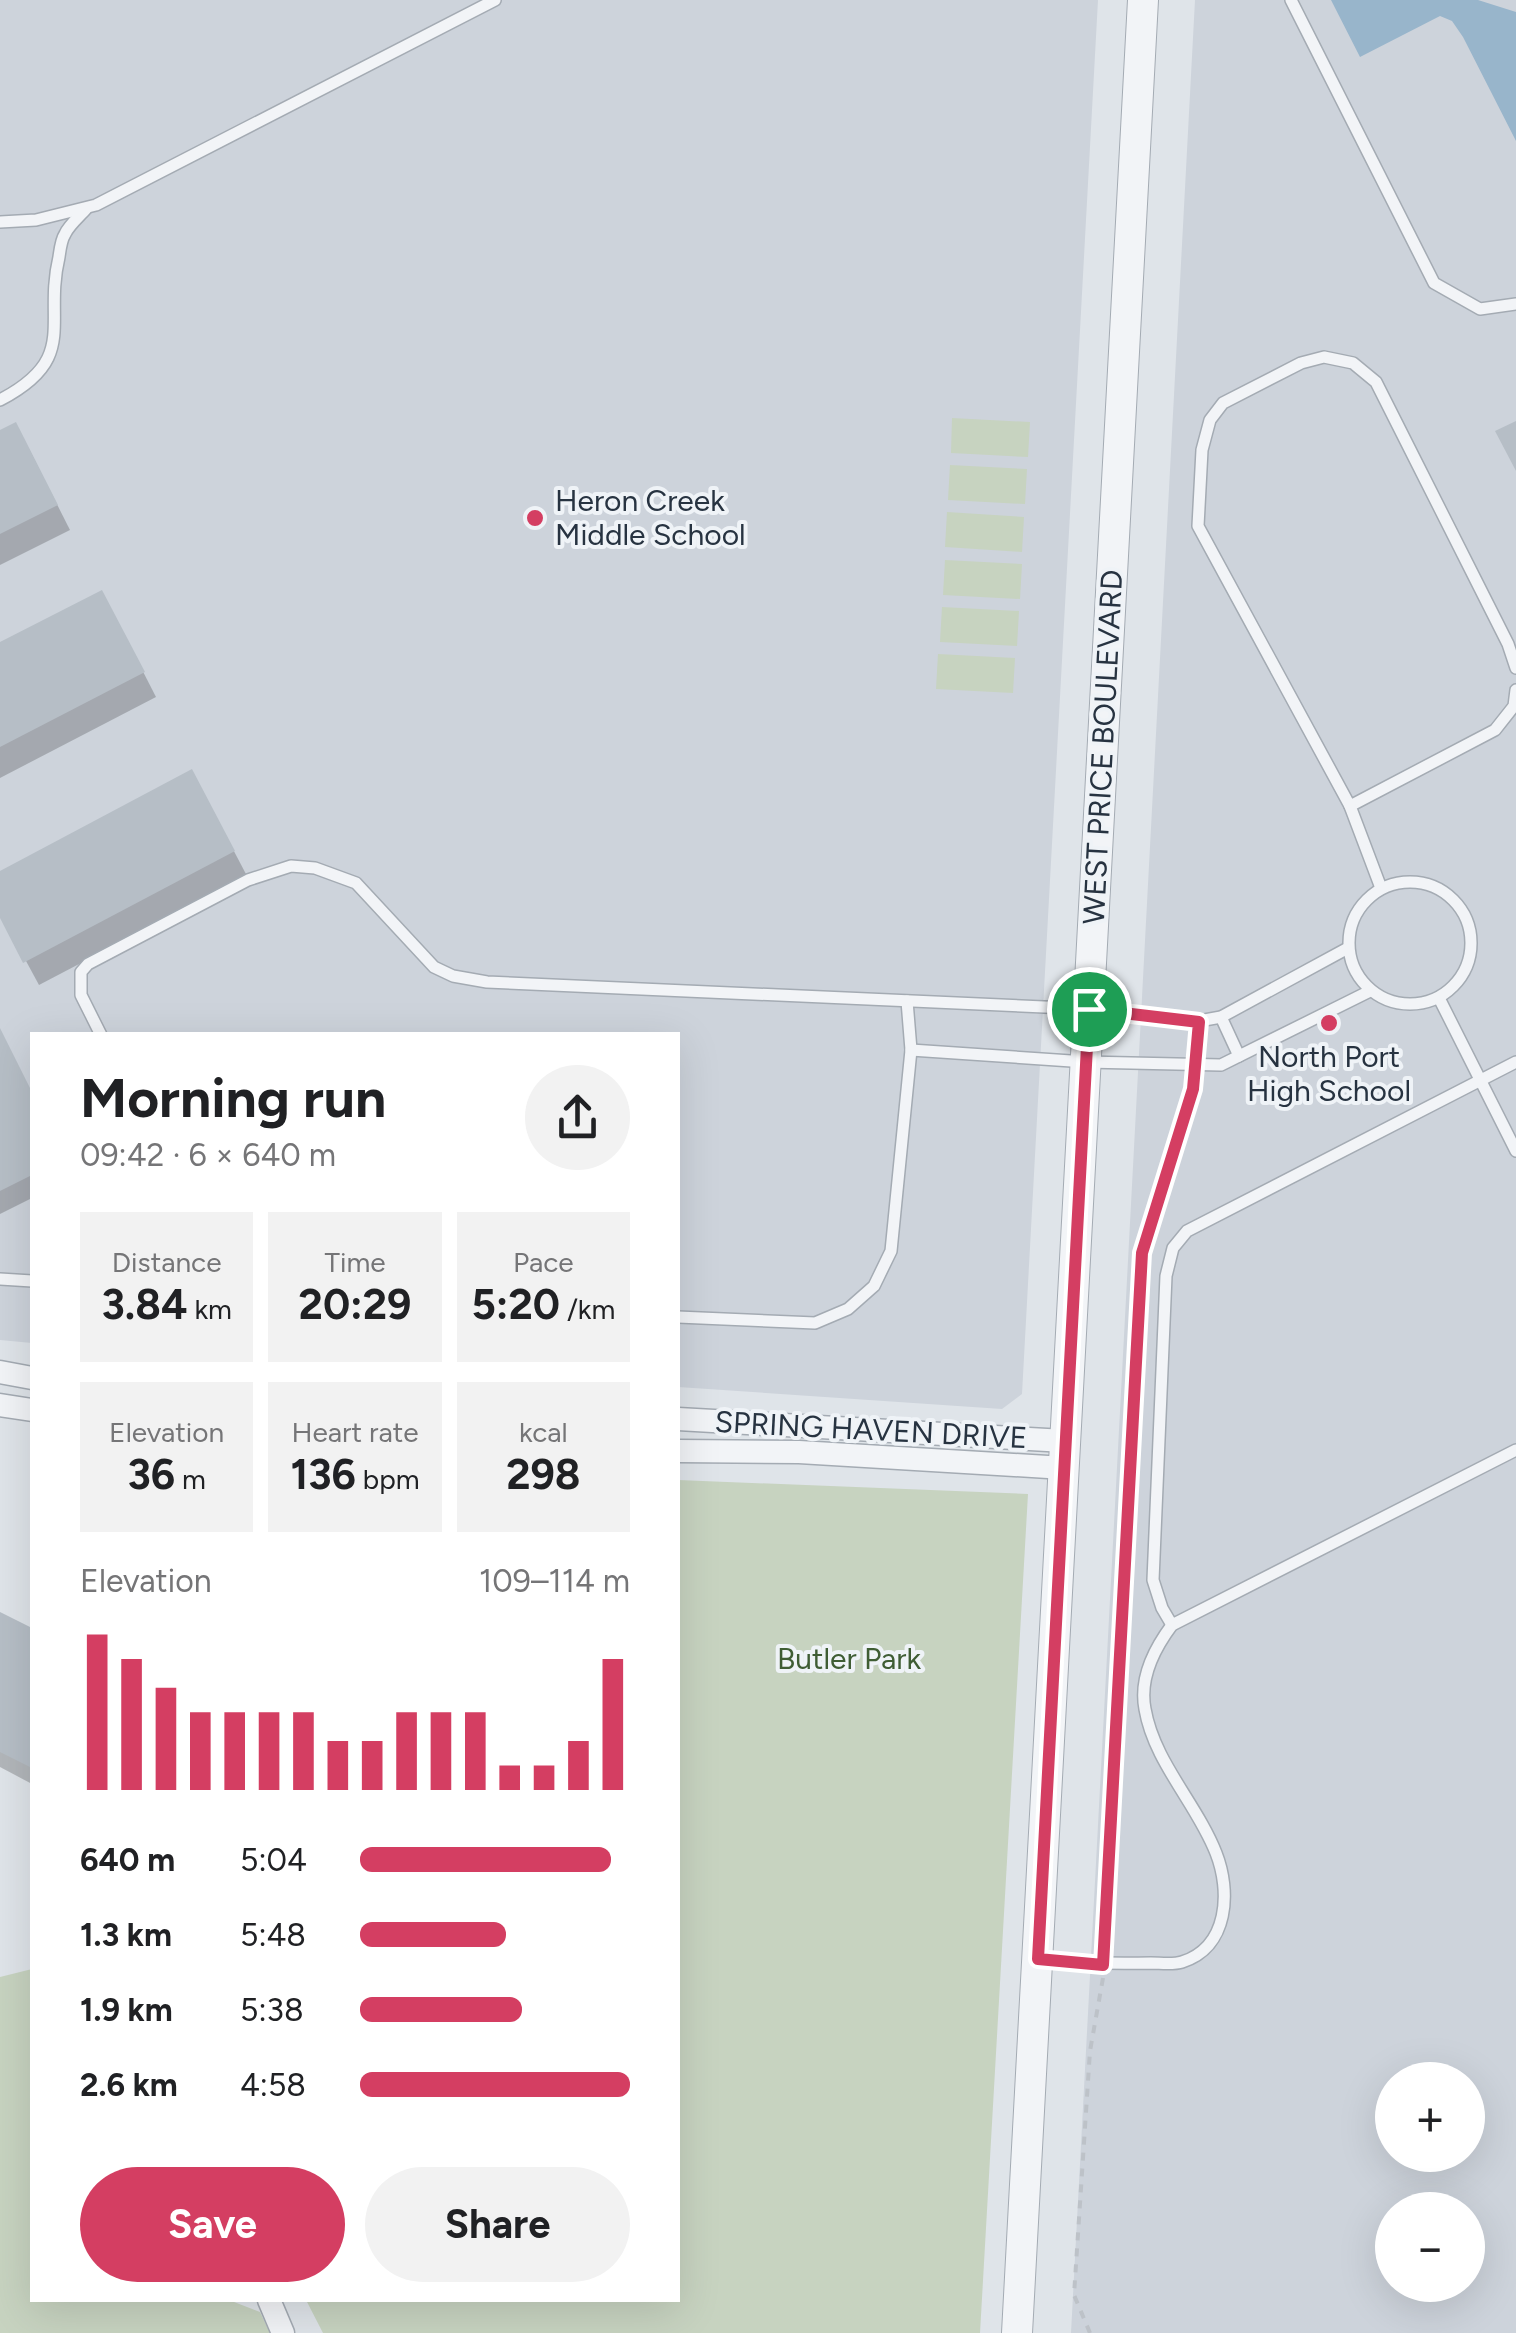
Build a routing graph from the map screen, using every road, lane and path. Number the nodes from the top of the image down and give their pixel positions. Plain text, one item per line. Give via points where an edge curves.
1 (495, 0) edge
2 (1143, 0) edge
3 (1290, 0) edge
4 (86, 209) junction
5 (0, 222) edge
6 (1516, 304) edge
7 (0, 400) edge
8 (1516, 668) edge
9 (1516, 690) edge
10 (1350, 806) junction
11 (1381, 888) junction
12 (1348, 948) junction
13 (1370, 991) junction
14 (1438, 998) junction
15 (908, 1001) junction
16 (1089, 1009) junction
17 (1220, 1017) junction
18 (100, 1032) edge
19 (911, 1050) junction
20 (1239, 1056) junction
21 (1086, 1062) junction
22 (1516, 1062) edge
23 (1195, 1067) junction
24 (1479, 1080) junction
25 (1516, 1151) edge
26 (0, 1278) edge
27 (30, 1281) edge
28 (680, 1317) edge
29 (0, 1372) edge
30 (30, 1378) edge
31 (0, 1405) edge
32 (30, 1410) edge
33 (680, 1419) edge
34 (1516, 1450) edge
35 (680, 1451) edge
36 (1065, 1454) junction
37 (1172, 1625) junction
38 (1038, 1959) junction
39 (1103, 1965) junction
40 (270, 2302) edge
41 (284, 2333) edge
42 (1017, 2333) edge
43 (1090, 2333) edge

1 - 4 lane
2 - 16 street, WEST PRICE BOULEVARD
3 - 6 lane via 1434,283 1480,309
4 - 5 lane
4 - 7 lane via 64,234 46,364
8 - 10 lane via 1376,382 1352,363 1324,358 1223,403 1202,450 1198,526
9 - 10 lane via 1514,706 1495,730
10 - 11 lane
11 - 12 lane via 1350,924
11 - 14 lane via 1404,881 1428,884 1464,914 1469,961
12 - 13 lane
12 - 17 lane
13 - 14 lane via 1404,1004
13 - 20 lane
14 - 24 lane
15 - 16 lane
15 - 18 lane via 453,976 417,952 356,884 291,866 248,880 88,964 81,972 81,995
15 - 19 lane
16 - 17 lane via 1199,1022
16 - 21 street, WEST PRICE BOULEVARD
17 - 20 lane
19 - 21 lane
19 - 28 lane via 891,1251 874,1286 848,1309 815,1323
20 - 23 lane
21 - 23 lane
21 - 36 street, WEST PRICE BOULEVARD
22 - 24 lane
23 - 39 path via 1142,1253
24 - 25 lane
24 - 37 lane via 1187,1230 1172,1248 1153,1580
26 - 27 lane
29 - 30 street
31 - 32 street
33 - 36 street, SPRING HAVEN DRIVE
34 - 37 lane
35 - 36 street, SPRING HAVEN DRIVE
36 - 38 street, WEST PRICE BOULEVARD
37 - 39 lane via 1154,1649 1145,1710 1216,1852 1226,1889 1223,1918 1205,1948 1181,1962
38 - 39 lane
38 - 42 street, WEST PRICE BOULEVARD
39 - 43 path via 1090,2051 1074,2295
40 - 41 street

